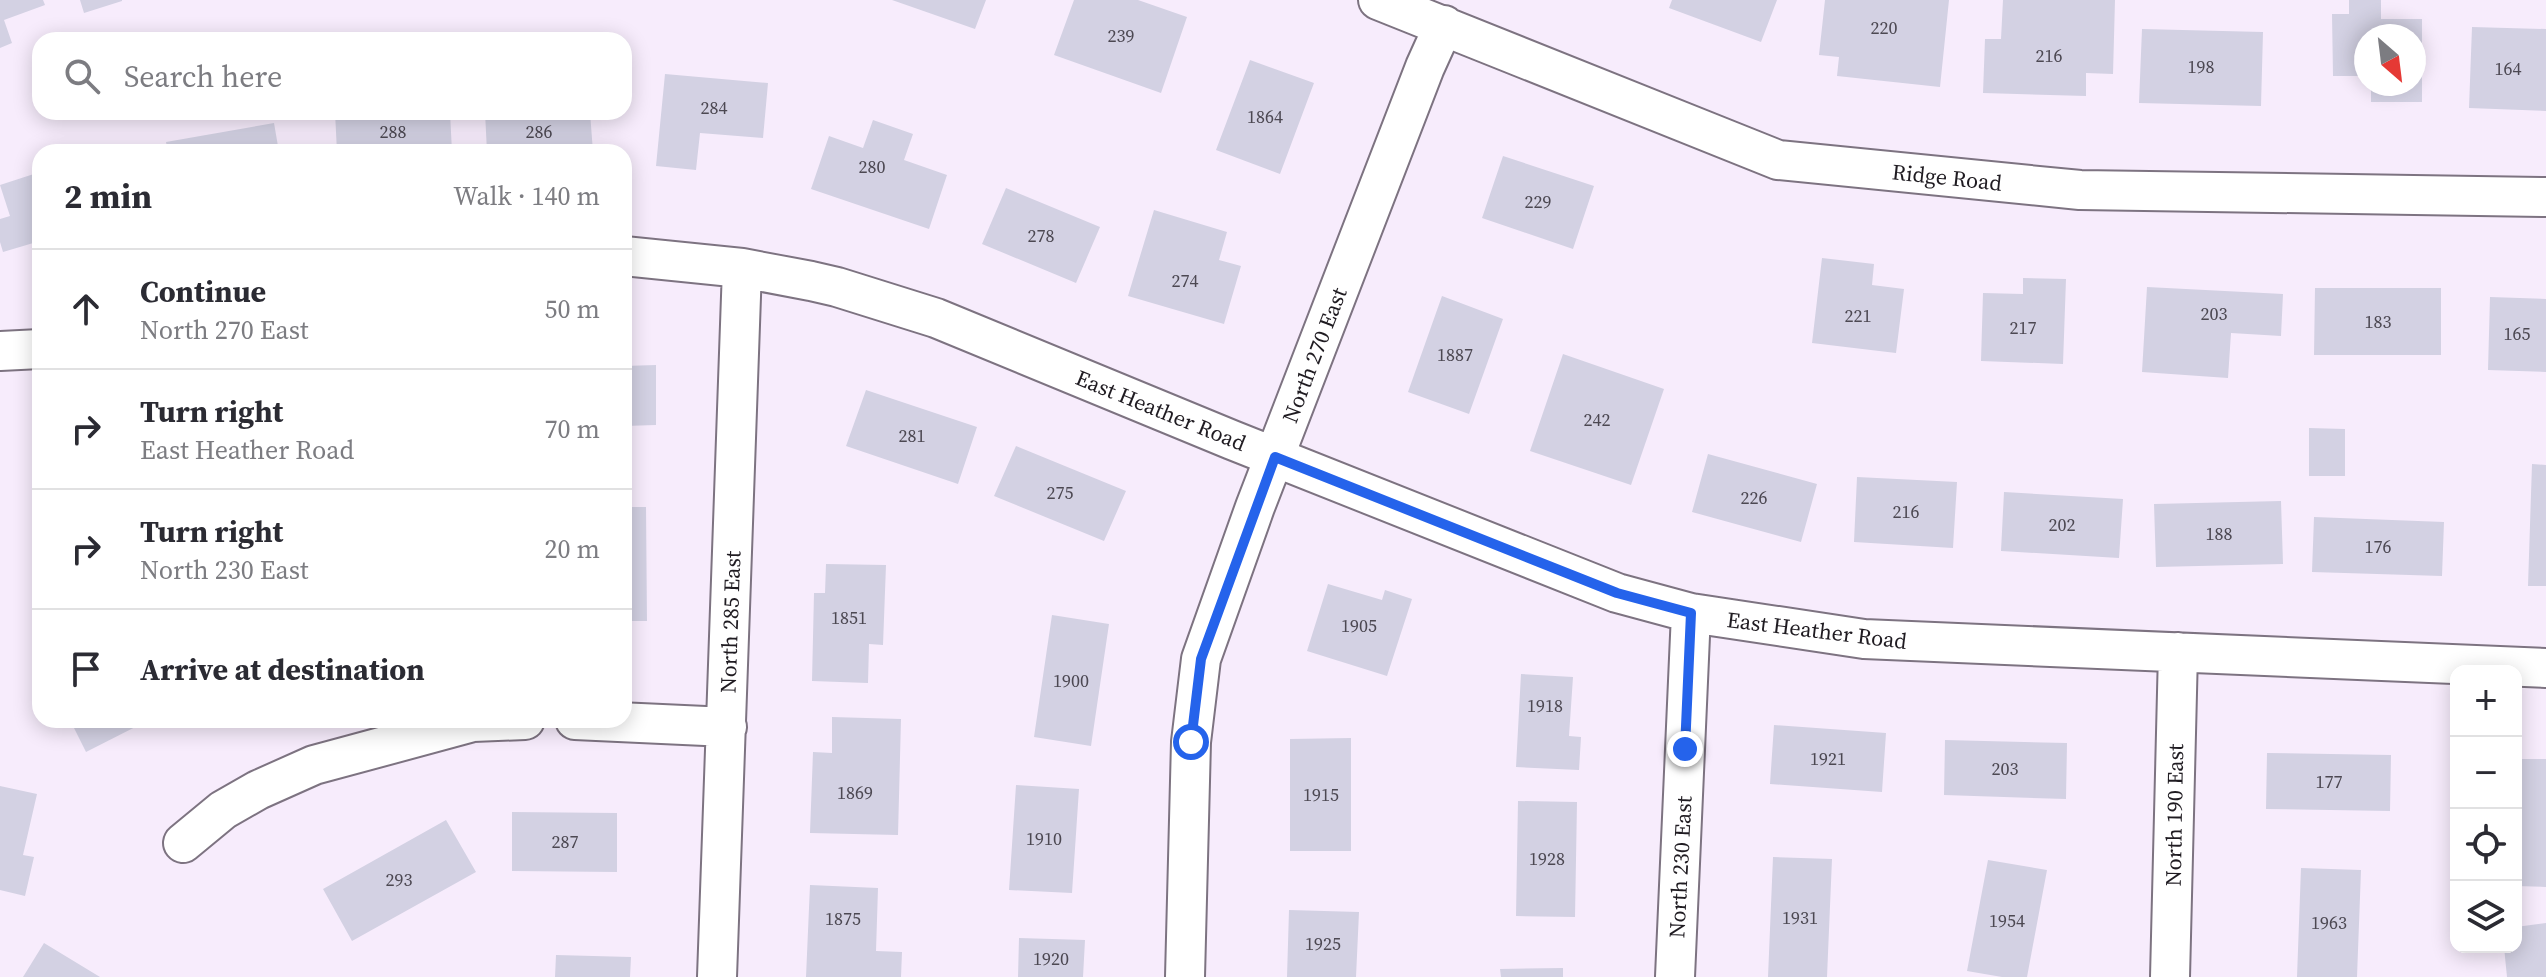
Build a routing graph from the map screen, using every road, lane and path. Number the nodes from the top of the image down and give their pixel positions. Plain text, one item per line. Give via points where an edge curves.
1 (1378, 0) edge
2 (1444, 25) junction
3 (2546, 197) edge
4 (632, 257) edge
5 (742, 268) junction
6 (32, 349) edge
7 (0, 351) edge
8 (1275, 457) junction
9 (1691, 613) junction
10 (2178, 652) junction
11 (2546, 668) edge
12 (632, 723) edge
13 (727, 727) junction
14 (451, 728) edge
15 (183, 843) dead end
16 (717, 977) edge
17 (1185, 977) edge
18 (1675, 977) edge
19 (2170, 977) edge

1 - 2 street, Ridge Road
2 - 3 street, Ridge Road via 1778,160 2080,190
2 - 8 street, North 270 East
4 - 5 street, East Heather Road
5 - 8 street, East Heather Road via 837,287 936,318
5 - 13 street, North 285 East
6 - 7 street
8 - 9 street, East Heather Road via 1617,593
8 - 17 street, North 270 East via 1201,659 1191,742
9 - 10 street, East Heather Road via 1864,639
9 - 18 street, North 230 East
10 - 11 street, East Heather Road
10 - 19 street, North 190 East
12 - 13 street
13 - 16 street, North 285 East
14 - 15 street via 314,765 223,810

